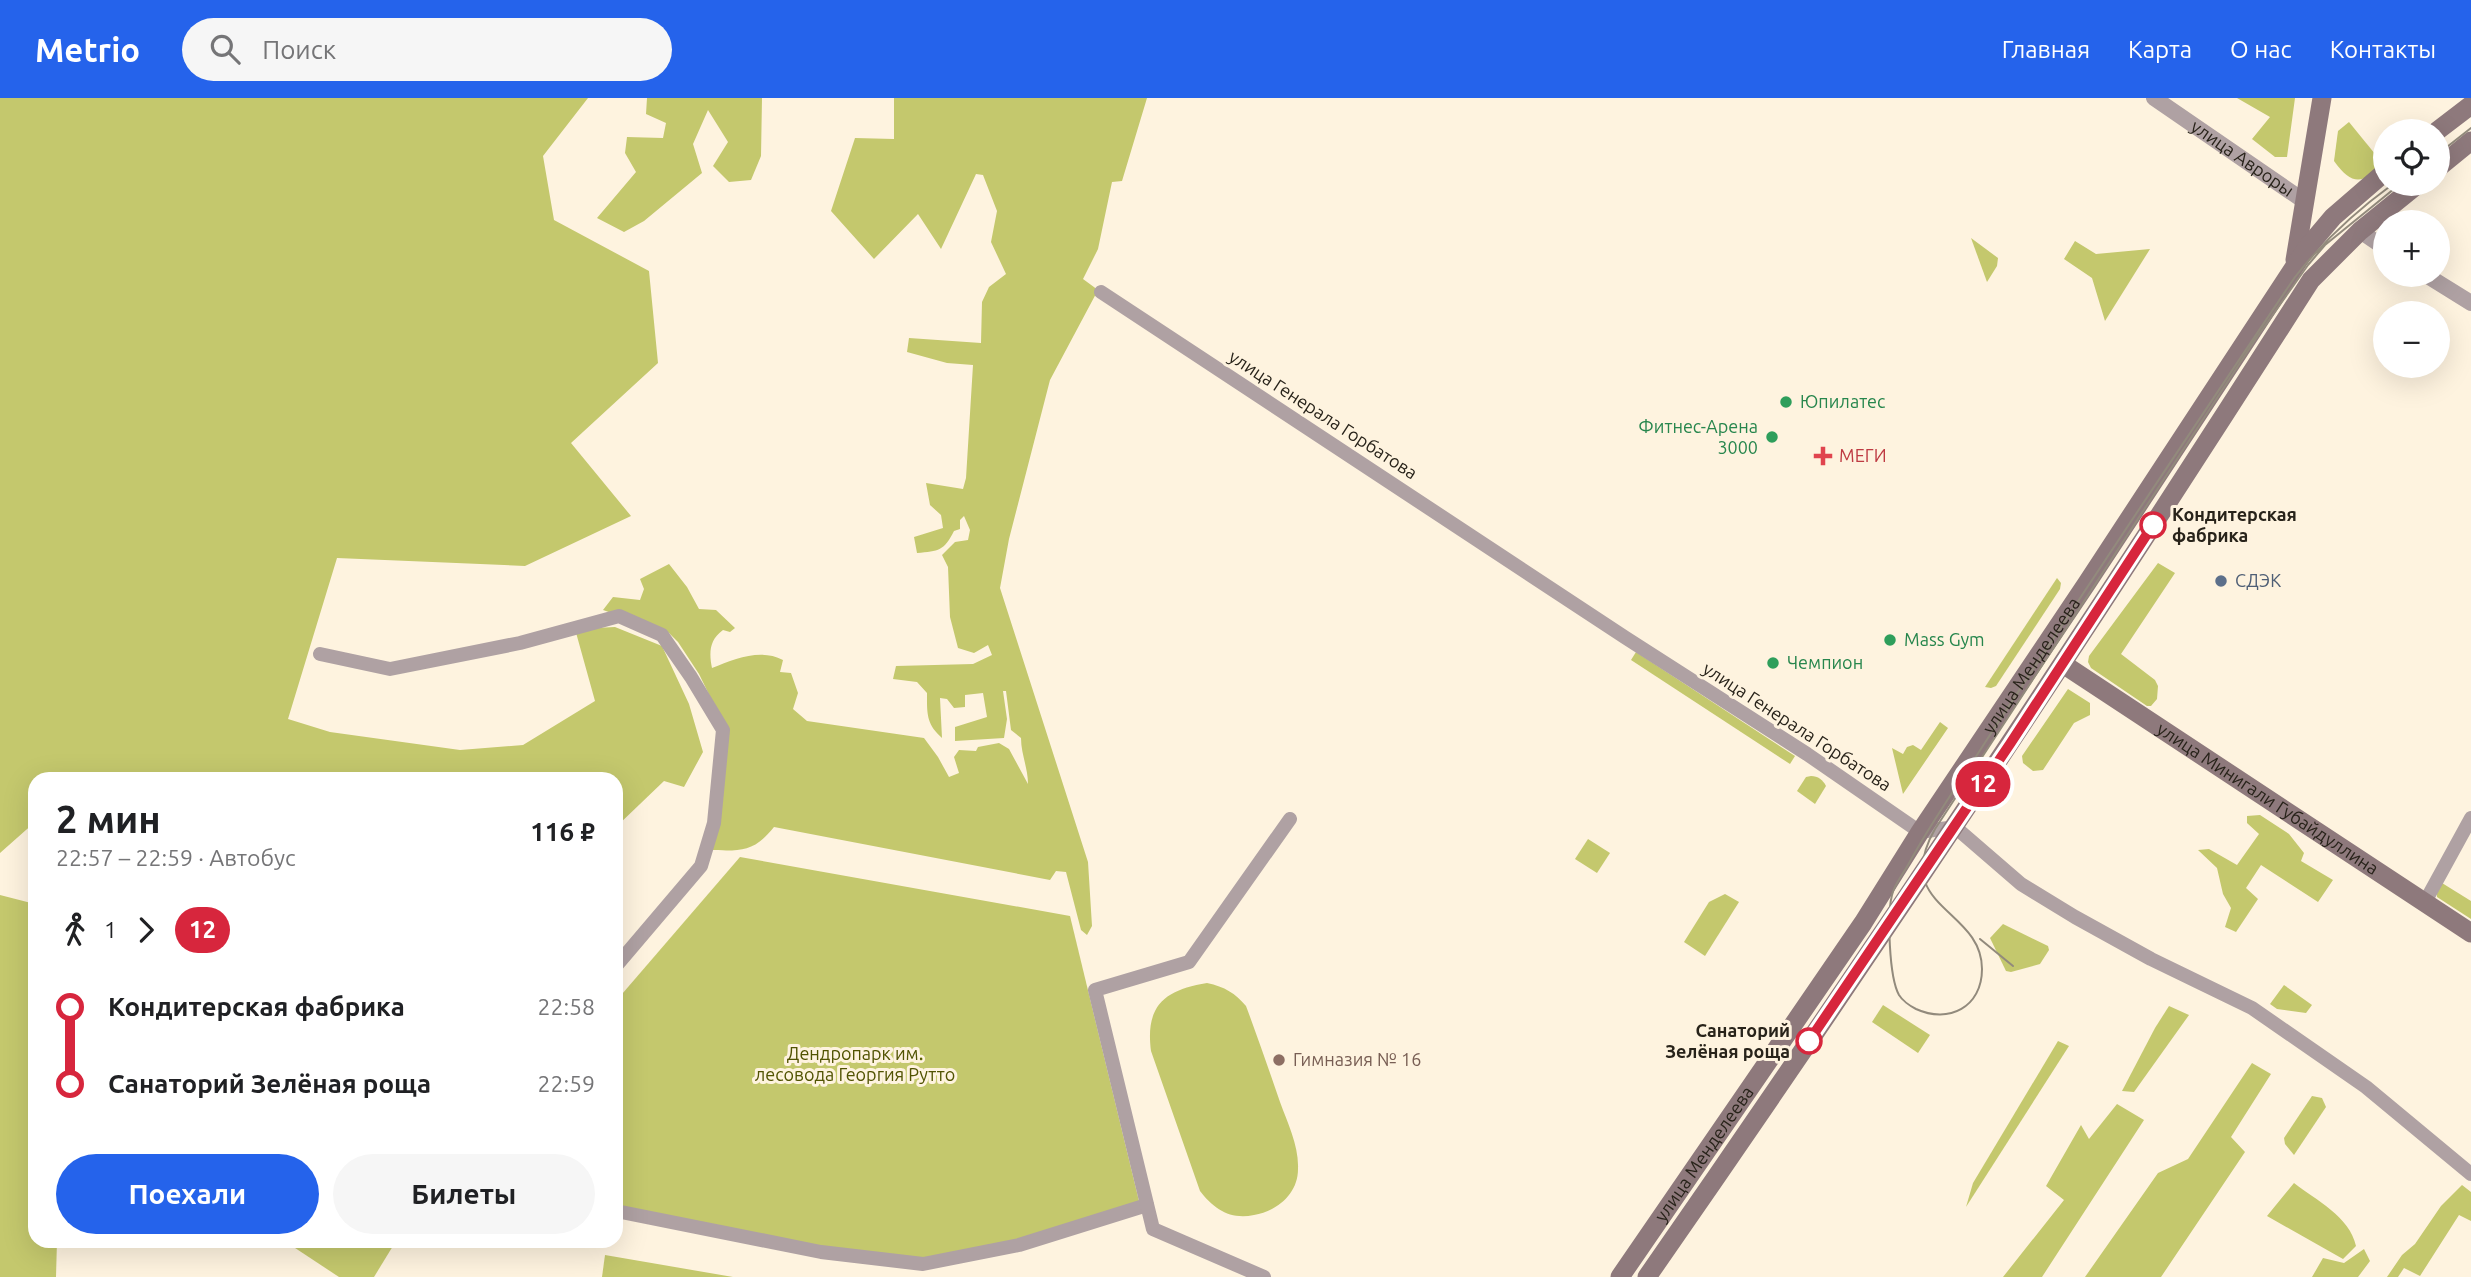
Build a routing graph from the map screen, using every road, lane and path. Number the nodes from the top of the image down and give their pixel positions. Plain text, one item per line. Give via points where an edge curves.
1 (2154, 98) edge
2 (2322, 98) edge
3 (2471, 105) edge
4 (2450, 121) edge
5 (2471, 141) edge
6 (2450, 158) edge
7 (2373, 182) edge
8 (2402, 196) edge
9 (2304, 201) junction
10 (2333, 217) junction
11 (2360, 231) junction
12 (2373, 240) edge
13 (2306, 249) junction
14 (2294, 268) junction
15 (2311, 280) junction
16 (2446, 287) edge
17 (1101, 292) dead end
18 (2471, 303) edge
19 (320, 654) dead end
20 (2063, 664) junction
21 (2471, 818) edge
22 (1290, 819) dead end
23 (1955, 827) junction
24 (1920, 831) junction
25 (2425, 902) junction
26 (2471, 933) edge
27 (623, 958) edge
28 (2471, 1174) edge
29 (1147, 1205) junction
30 (623, 1212) edge
31 (1264, 1277) edge
32 (1619, 1277) edge
33 (1647, 1277) edge

1 - 9 street, улица Авроры
2 - 9 main road
3 - 4 main road
5 - 6 main road
7 - 10 main road, улица Менделеева
8 - 11 main road, улица Менделеева
9 - 10 main road, улица Авроры
9 - 13 main road
9 - 14 main road
10 - 11 main road, улица Авроры
10 - 13 main road, улица Менделеева
11 - 12 street
11 - 15 main road, улица Менделеева
13 - 14 main road, улица Менделеева
13 - 15 main road
14 - 24 main road, улица Менделеева
15 - 20 main road, улица Менделеева
16 - 18 street
17 - 24 street, улица Генерала Горбатова
19 - 27 street via 390,670 520,643 619,616 662,635 723,730 714,823 701,866
20 - 23 main road, улица Менделеева
20 - 25 main road, улица Минигали Губайдуллина
21 - 25 street
22 - 29 street via 1189,962 1095,989
23 - 24 street
23 - 28 street via 2021,884 2151,959 2252,1009 2366,1087
23 - 33 main road, улица Менделеева
24 - 32 main road, улица Менделеева via 1855,934
25 - 26 main road, улица Минигали Губайдуллина
29 - 30 street via 1019,1245 923,1264 821,1252
29 - 31 street via 1153,1229

